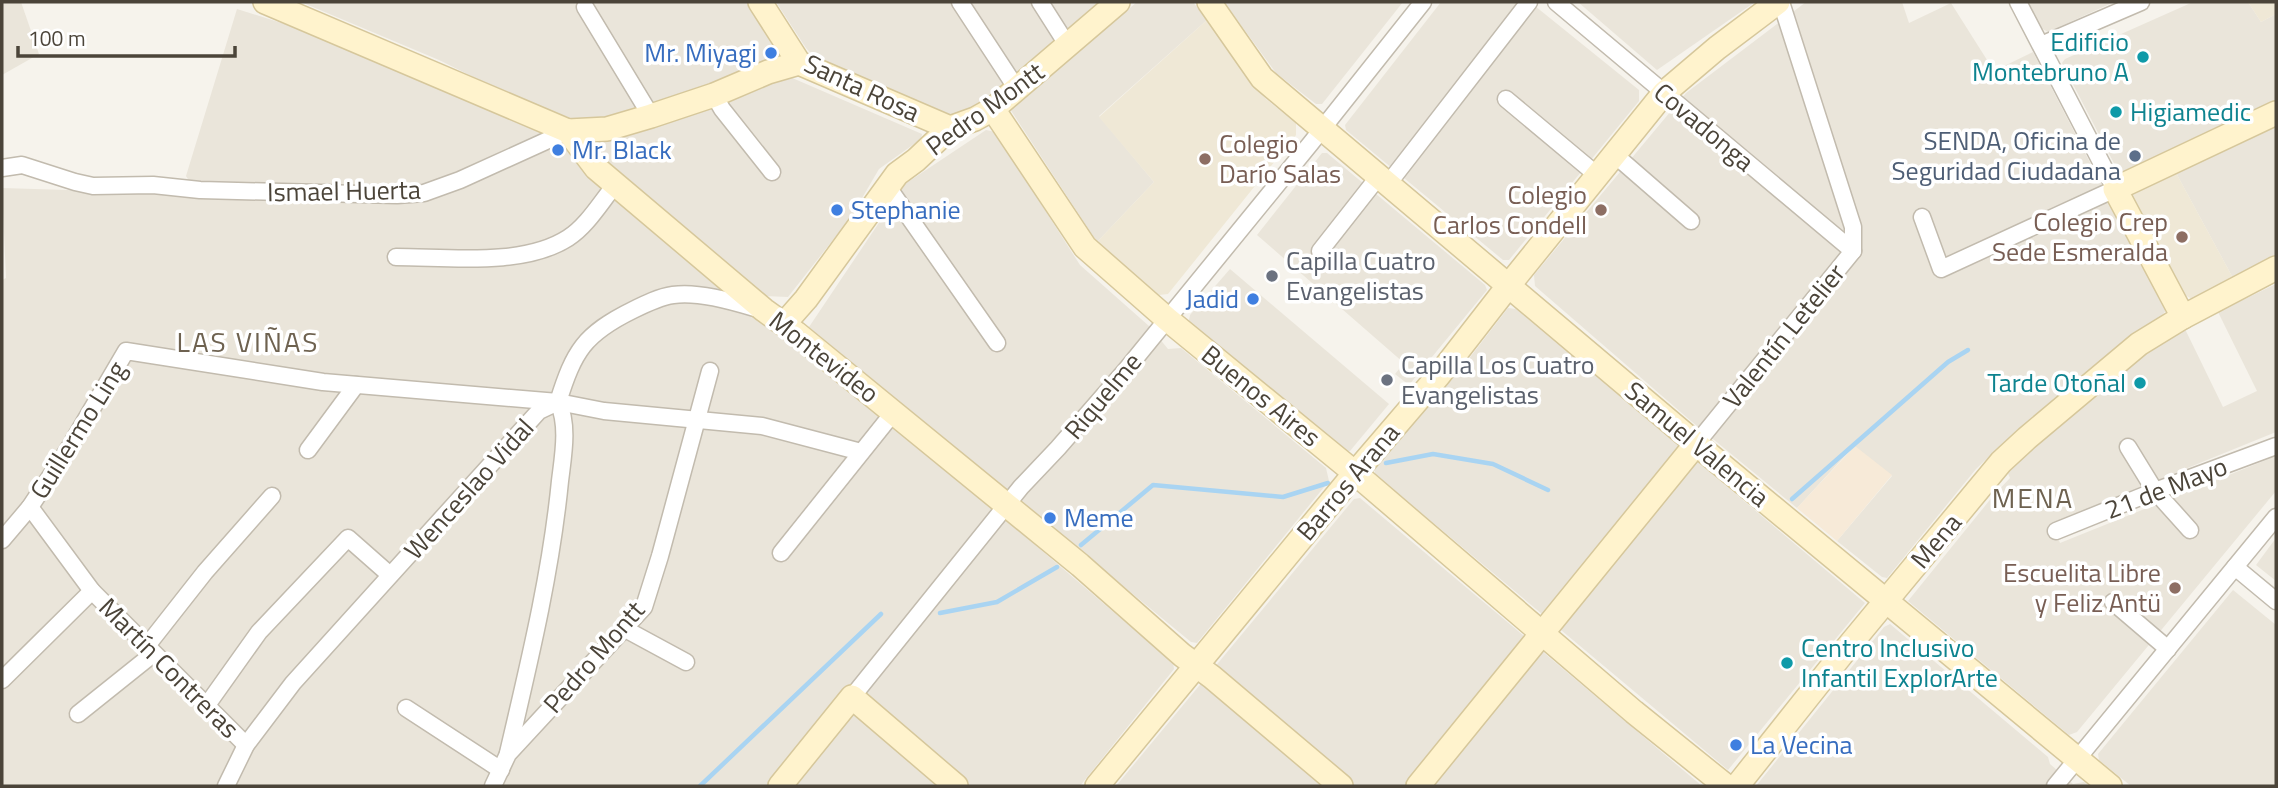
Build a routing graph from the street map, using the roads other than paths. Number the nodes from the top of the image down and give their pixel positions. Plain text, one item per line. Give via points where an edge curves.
1 (265, 2) edge
2 (760, 2) edge
3 (960, 2) edge
4 (1040, 2) edge
5 (1209, 2) edge
6 (1423, 2) edge
7 (1529, 2) edge
8 (1556, 2) edge
9 (1780, 2) edge
10 (2018, 2) edge
11 (2141, 2) edge
12 (1116, 3) edge
13 (585, 7) dead end
14 (2040, 45) junction
15 (1068, 46) junction
16 (799, 63) junction
17 (1017, 89) junction
18 (1664, 93) junction
19 (714, 94) junction
20 (1506, 99) dead end
21 (993, 109) junction
22 (2276, 113) edge
23 (651, 116) junction
24 (950, 128) junction
25 (1322, 129) junction
26 (568, 131) junction
27 (1615, 155) junction
28 (2, 168) edge
29 (772, 172) dead end
30 (1597, 175) junction
31 (1383, 180) junction
32 (615, 185) junction
33 (888, 187) junction
34 (2115, 189) junction
35 (1922, 217) dead end
36 (1691, 221) dead end
37 (1320, 251) dead end
38 (1853, 251) junction
39 (396, 257) dead end
40 (2276, 268) edge
41 (1509, 285) junction
42 (764, 310) junction
43 (2183, 317) junction
44 (1167, 319) junction
45 (784, 324) junction
46 (997, 343) dead end
47 (710, 372) dead end
48 (356, 385) junction
49 (558, 402) junction
50 (893, 413) junction
51 (697, 419) junction
52 (1696, 444) junction
53 (2276, 446) edge
54 (2128, 447) dead end
55 (308, 450) dead end
56 (861, 453) junction
57 (1354, 473) junction
58 (2155, 491) junction
59 (272, 496) dead end
60 (1006, 506) junction
61 (30, 507) junction
62 (2276, 517) edge
63 (2190, 530) dead end
64 (2056, 531) dead end
65 (2, 540) edge
66 (781, 553) dead end
67 (2235, 567) junction
68 (390, 575) junction
69 (92, 591) junction
70 (2276, 601) edge
71 (1886, 602) junction
72 (2113, 602) dead end
73 (625, 629) junction
74 (1542, 633) junction
75 (2168, 649) junction
76 (150, 650) junction
77 (686, 662) dead end
78 (1196, 667) junction
79 (2, 680) edge
80 (852, 697) junction
81 (207, 705) junction
82 (406, 708) dead end
83 (78, 714) dead end
84 (246, 745) junction
85 (508, 754) junction
86 (2077, 759) junction
87 (501, 770) junction
88 (948, 784) edge
89 (226, 786) edge
90 (493, 786) edge
91 (780, 786) edge
92 (1097, 786) edge
93 (1341, 786) edge
94 (1418, 786) edge
95 (1726, 786) edge
96 (1737, 786) edge
97 (2055, 786) edge
98 (2110, 786) edge

1 - 26 street, Montevideo
2 - 16 street, Santa Rosa
3 - 17 street
4 - 15 street
5 - 25 street, Samuel Valencia via 1262,78
6 - 25 street, Riquelme
7 - 31 street
8 - 18 street, Covadonga
9 - 18 street, Barros Arana
9 - 38 street, Valentín Letelier via 1853,227
10 - 14 street
11 - 14 street
12 - 15 street, Pedro Montt
13 - 23 street
14 - 34 street
15 - 17 street, Pedro Montt
16 - 19 street, Ismael Huerta
16 - 24 street, Santa Rosa
17 - 21 street, Pedro Montt
18 - 27 street, Barros Arana
18 - 38 street, Covadonga
19 - 23 street, Ismael Huerta
19 - 29 street
20 - 30 street
21 - 24 street, Pedro Montt
21 - 44 street, Buenos Aires via 1084,247
22 - 34 street
23 - 26 street, Ismael Huerta via 607,129
24 - 33 street, Pedro Montt via 897,173
25 - 31 street, Samuel Valencia
25 - 44 street, Riquelme
26 - 28 street, Ismael Huerta via 460,180 424,193 397,195 93,186 22,165
26 - 32 street, Montevideo
27 - 30 street, Barros Arana
27 - 36 street
30 - 41 street, Barros Arana
31 - 37 street
31 - 41 street, Samuel Valencia
32 - 39 street via 580,228 542,249 512,257
32 - 42 street, Montevideo
33 - 45 street, Pedro Montt
33 - 46 street
34 - 35 street via 1941,269
34 - 43 street
38 - 52 street, Valentín Letelier
40 - 43 street, Mena
41 - 52 street, Samuel Valencia
41 - 57 street, Barros Arana
42 - 45 street, Montevideo
42 - 49 street, Wenceslao Vidal via 695,295 649,302 590,335 569,367
43 - 71 street, Mena via 2139,344 2001,462
44 - 57 street, Buenos Aires
44 - 60 street, Riquelme
45 - 50 street, Montevideo
47 - 51 street, Pedro Montt
48 - 49 street
48 - 55 street
48 - 61 street, Guillermo Ling via 126,351
49 - 51 street
49 - 68 street, Wenceslao Vidal via 539,411
49 - 85 street via 564,414 563,454 547,581
50 - 56 street
50 - 60 street, Montevideo
51 - 56 street via 762,426
51 - 73 street, Pedro Montt via 644,607
52 - 71 street, Samuel Valencia
52 - 74 street, Valentín Letelier
53 - 58 street, 21 de Mayo
54 - 58 street
56 - 66 street
57 - 74 street, Buenos Aires
57 - 78 street, Barros Arana
58 - 63 street
58 - 64 street, 21 de Mayo
59 - 76 street via 205,572
60 - 78 street, Montevideo
60 - 80 street, Riquelme
61 - 65 street, Guillermo Ling
61 - 69 street, Martín Contreras
62 - 67 street
67 - 70 street
67 - 75 street
68 - 81 street via 348,538 259,632
68 - 84 street, Wenceslao Vidal via 293,683
69 - 76 street, Martín Contreras
69 - 79 street, Martín Contreras
71 - 86 street, Samuel Valencia
71 - 96 street, Mena
72 - 75 street
73 - 77 street
73 - 85 street, Pedro Montt
74 - 94 street, Valentín Letelier
74 - 95 street, Buenos Aires
75 - 86 street
76 - 81 street, Martín Contreras
76 - 83 street
78 - 92 street, Barros Arana
78 - 93 street, Montevideo
80 - 88 street
80 - 91 street, Riquelme
81 - 84 street, Martín Contreras
82 - 87 street
84 - 89 street, Wenceslao Vidal
85 - 87 street, Pedro Montt
86 - 97 street
86 - 98 street, Samuel Valencia
87 - 90 street, Pedro Montt

